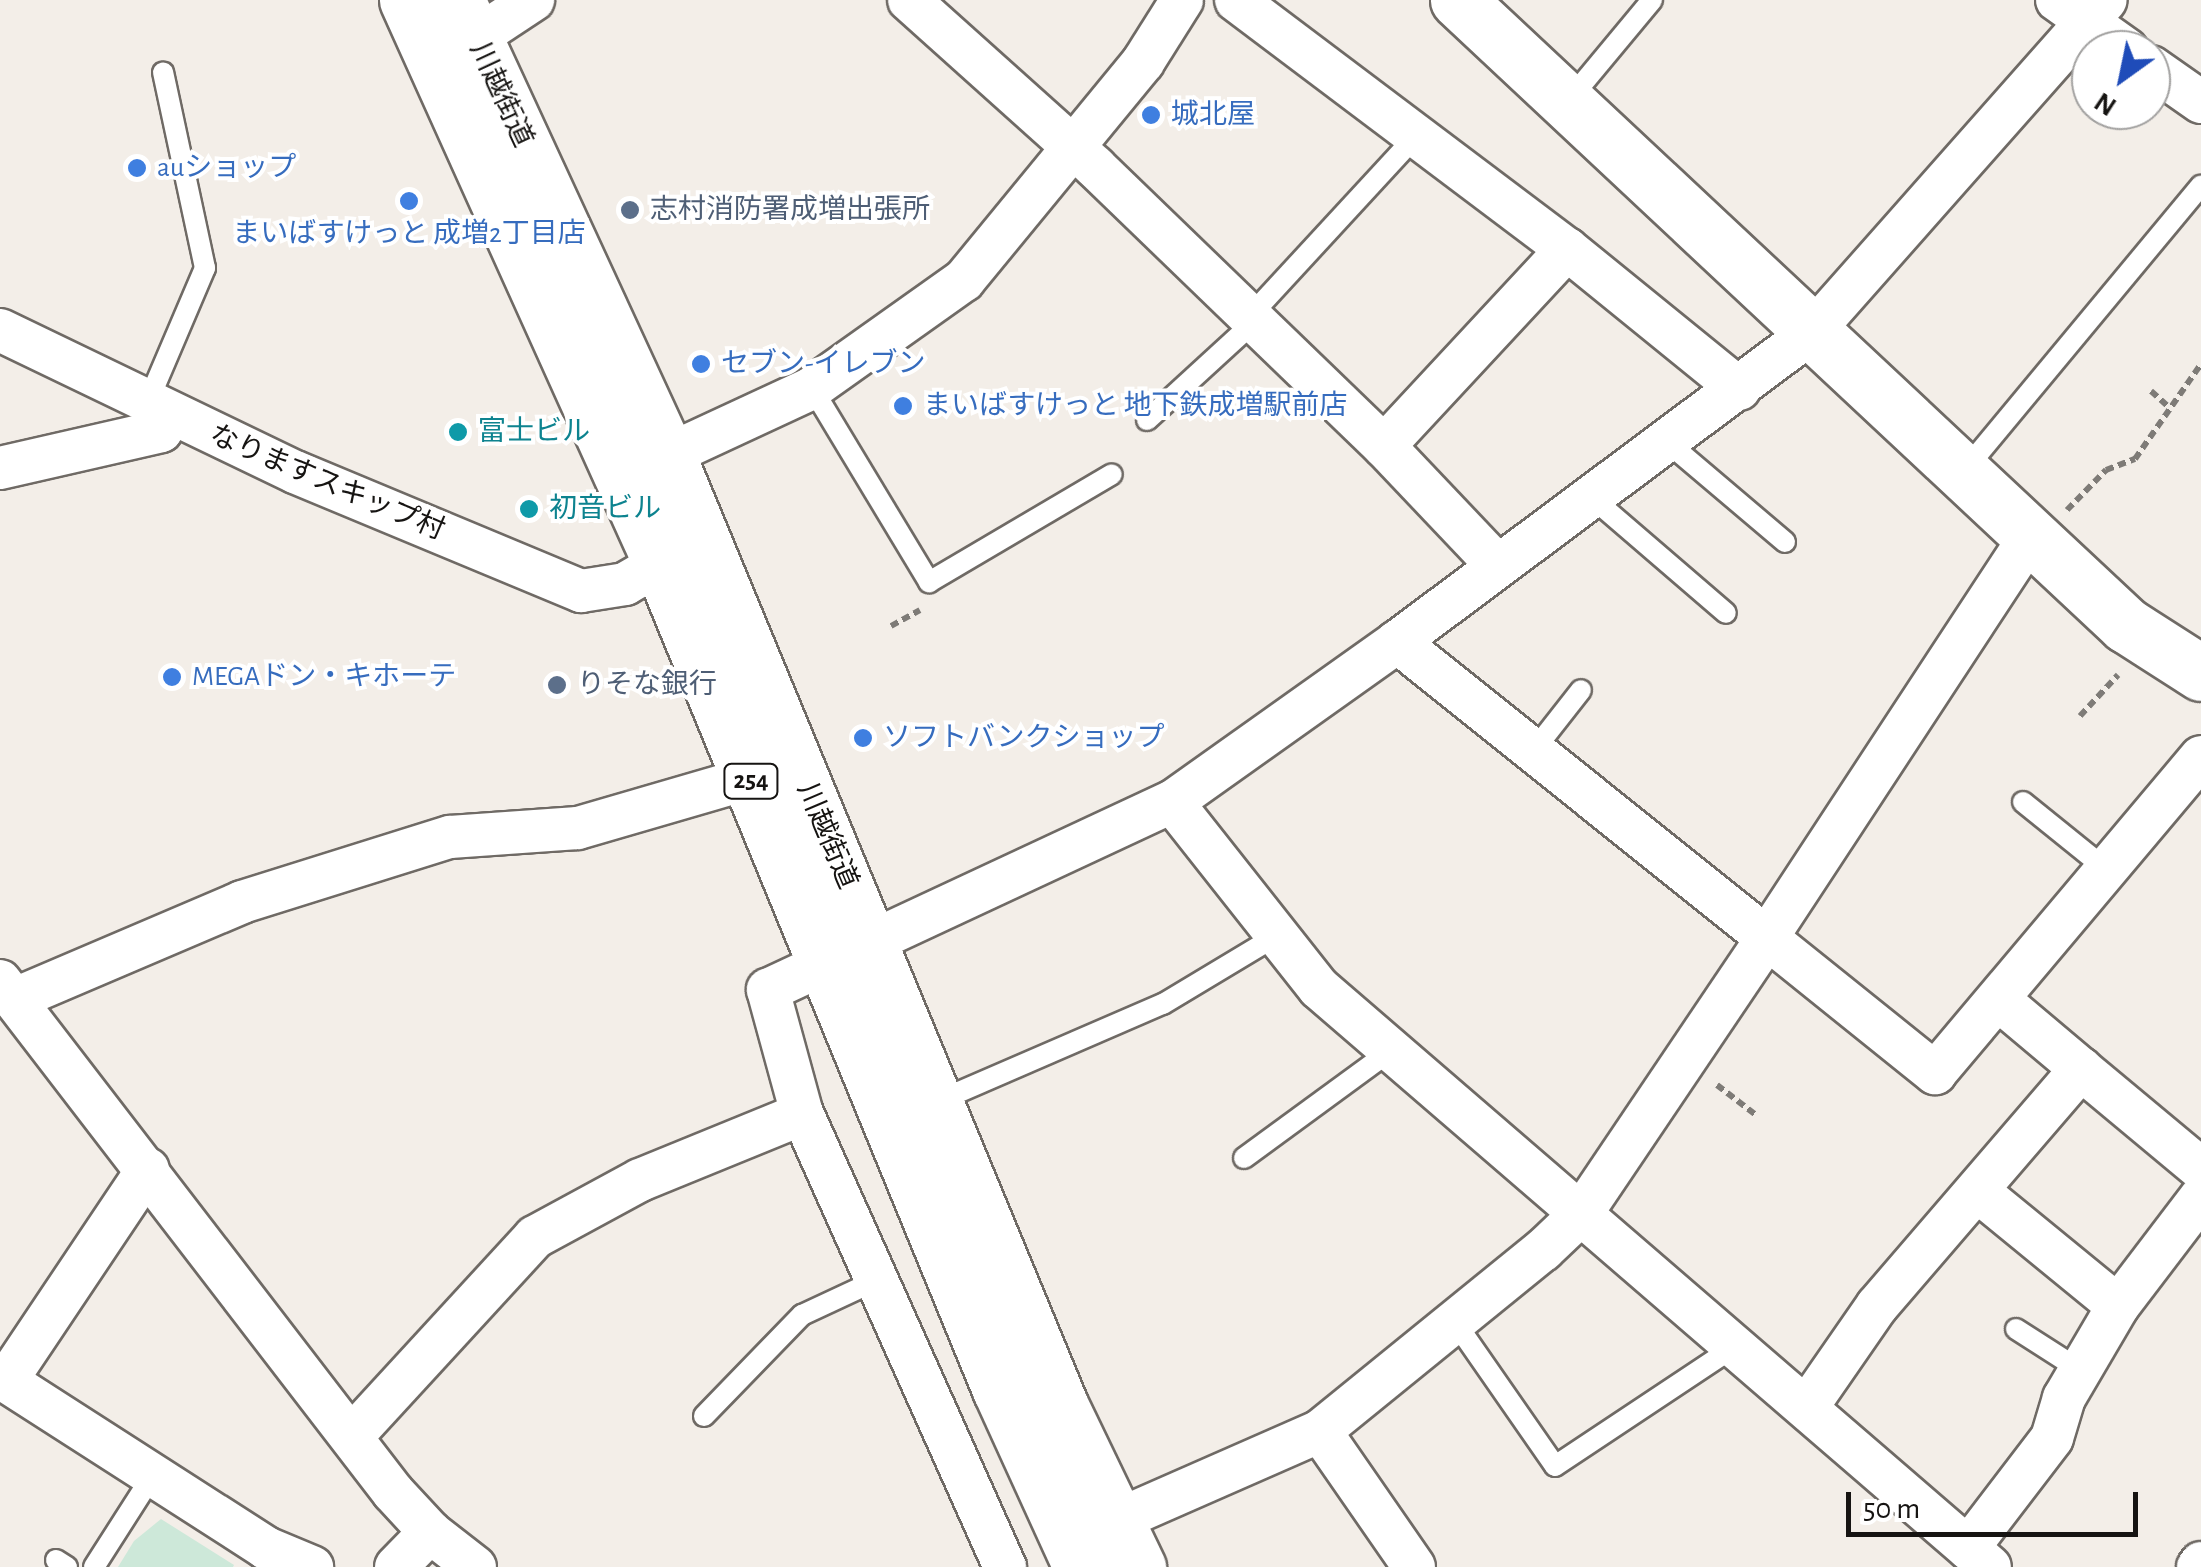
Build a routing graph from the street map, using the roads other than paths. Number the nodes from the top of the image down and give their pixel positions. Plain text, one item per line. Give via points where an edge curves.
1 (408, 0) edge
2 (533, 0) edge
3 (909, 0) edge
4 (1182, 0) edge
5 (1236, 0) edge
6 (1458, 0) edge
7 (1652, 0) edge
8 (2083, 7) edge
9 (466, 19) edge
10 (2107, 30) edge
11 (163, 72) dead end
12 (2171, 80) edge
13 (1568, 102) junction
14 (2201, 102) edge
15 (1414, 138) junction
16 (1071, 149) junction
17 (2201, 186) edge
18 (1568, 249) junction
19 (1252, 319) junction
20 (0, 330) edge
21 (1812, 332) junction
22 (812, 388) junction
23 (1739, 389) junction
24 (159, 409) junction
25 (1147, 420) dead end
26 (1666, 441) junction
27 (1384, 446) junction
28 (644, 466) junction
29 (0, 468) edge
30 (1963, 472) junction
31 (1112, 474) dead end
32 (1590, 496) junction
33 (2033, 540) junction
34 (1784, 542) dead end
35 (661, 564) junction
36 (1496, 564) junction
37 (1726, 613) dead end
38 (1398, 642) junction
39 (2201, 673) edge
40 (1580, 690) dead end
41 (1534, 750) junction
42 (2201, 757) edge
43 (750, 778) junction
44 (1172, 802) junction
45 (2023, 802) dead end
46 (2106, 869) junction
47 (1278, 935) junction
48 (1767, 938) junction
49 (851, 955) junction
50 (8, 990) edge
51 (1999, 1000) junction
52 (1389, 1052) junction
53 (2081, 1069) junction
54 (935, 1103) junction
55 (802, 1114) junction
56 (1244, 1158) dead end
57 (2201, 1168) edge
58 (148, 1169) junction
59 (1980, 1193) junction
60 (2201, 1197) edge
61 (1581, 1214) junction
62 (875, 1281) junction
63 (2118, 1306) junction
64 (1454, 1322) junction
65 (2016, 1329) dead end
66 (1734, 1347) junction
67 (2080, 1370) junction
68 (3, 1379) edge
69 (1807, 1407) junction
70 (704, 1416) dead end
71 (1320, 1432) junction
72 (352, 1436) junction
73 (154, 1473) junction
74 (430, 1532) junction
75 (1125, 1544) edge
76 (1979, 1558) edge
77 (94, 1567) edge
78 (312, 1567) edge
79 (396, 1567) edge
80 (475, 1567) edge
81 (1005, 1567) edge
82 (1081, 1567) edge
83 (1414, 1567) edge

1 - 28 main road, 川越街道 / 254
2 - 9 street
3 - 16 street
4 - 16 street via 1143,62
5 - 15 street
6 - 13 main road
7 - 13 lane
8 - 10 street
8 - 21 street
9 - 28 main road, 川越街道 / 254
11 - 24 lane via 205,268
12 - 14 street
13 - 21 main road
15 - 18 street
15 - 19 lane
16 - 19 street
16 - 22 street via 964,280
17 - 30 lane
18 - 23 street
18 - 27 street
19 - 25 lane
19 - 27 street
20 - 24 street, なりますスキップ村
21 - 23 street
21 - 30 main road
22 - 28 street
22 - 31 lane via 930,582
23 - 26 street
24 - 29 street via 161,431
24 - 35 street, なりますスキップ村 via 581,591 626,584
26 - 32 street
26 - 34 lane
27 - 36 street
28 - 35 main road, 川越街道 / 254
28 - 49 main road, 川越街道 / 254
30 - 33 main road
32 - 36 street
32 - 37 lane
33 - 39 main road via 2149,640
33 - 48 street
35 - 43 main road, 川越街道 / 254
36 - 38 street
38 - 41 street
38 - 44 street
40 - 41 lane
41 - 48 street
42 - 46 street
43 - 49 main road, 川越街道 / 254
43 - 50 street via 578,828 450,837 242,902
44 - 47 street
44 - 49 street
45 - 46 lane
46 - 51 street
47 - 52 street via 1319,988
47 - 54 lane via 1162,1004
48 - 51 street via 1935,1073
48 - 61 street
49 - 54 main road, 川越街道 / 254
49 - 55 street via 772,985 766,997
49 - 82 main road, 川越街道 / 254 via 1000,1390
50 - 58 street
51 - 53 street
52 - 56 lane
52 - 61 street
53 - 57 street
53 - 59 street
54 - 75 main road, 川越街道 / 254
55 - 62 street
55 - 72 street via 640,1180 535,1237
58 - 68 street
58 - 72 street
59 - 63 street
59 - 69 street via 1877,1306
60 - 63 street
61 - 64 street
61 - 66 street
62 - 70 lane via 802,1315
62 - 81 street
63 - 67 street
64 - 66 lane via 1555,1466
64 - 71 street
65 - 67 lane
66 - 69 street
67 - 76 street via 2052,1438
68 - 73 street
69 - 76 street
71 - 75 street
71 - 83 street
72 - 74 street
73 - 77 lane
73 - 78 street via 266,1548
74 - 79 street
74 - 80 street

